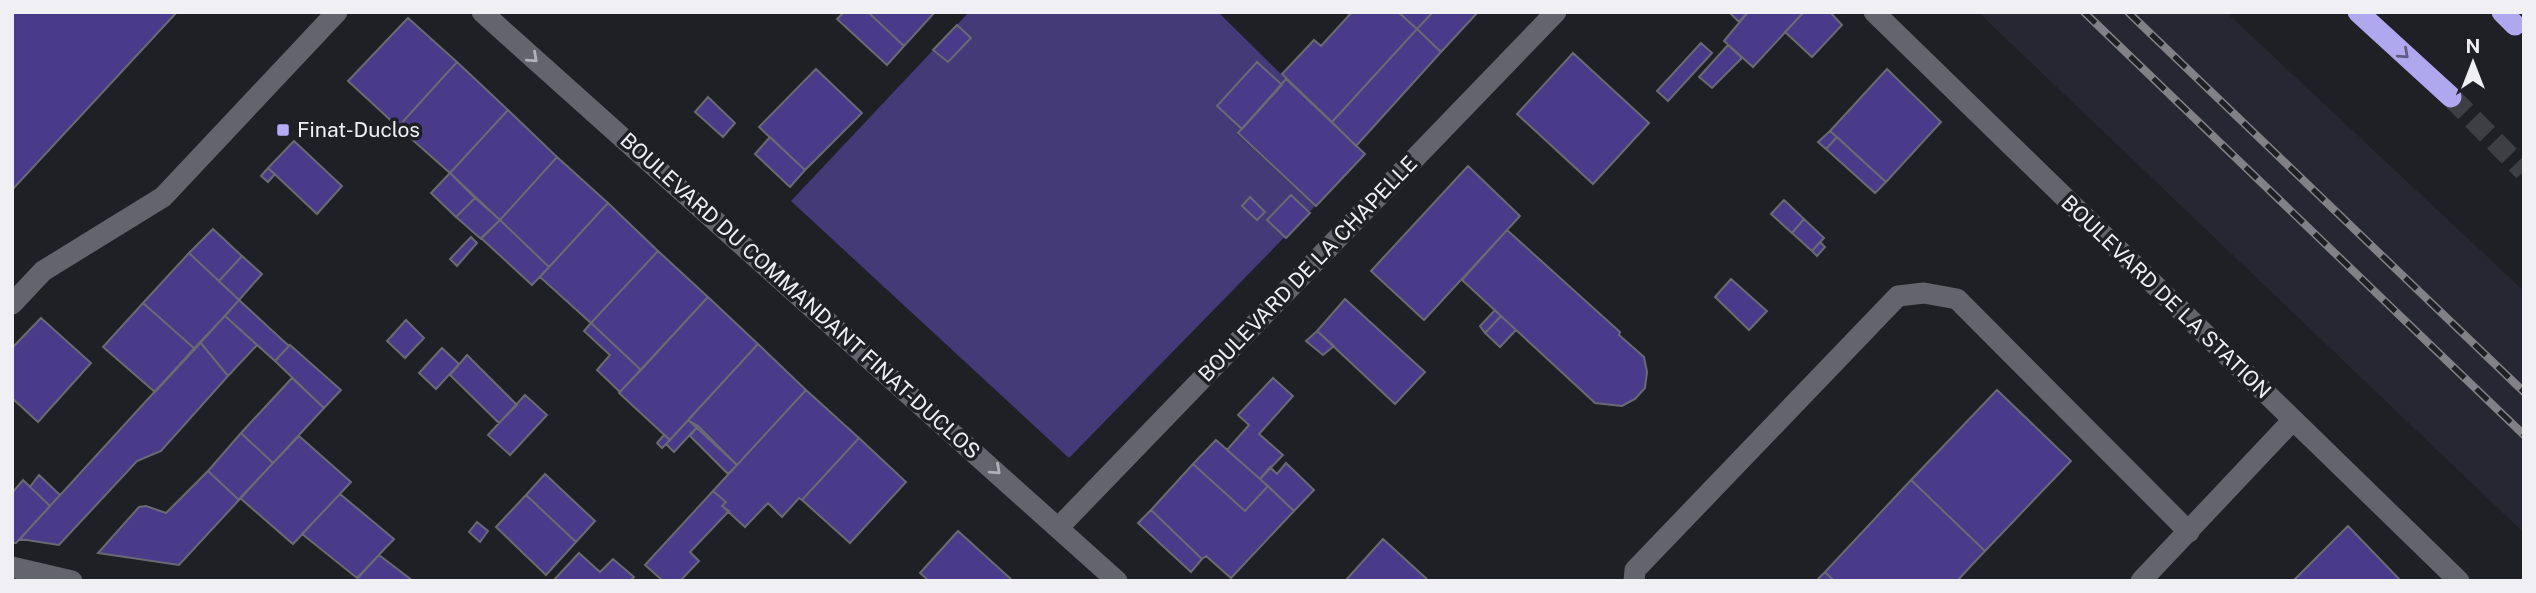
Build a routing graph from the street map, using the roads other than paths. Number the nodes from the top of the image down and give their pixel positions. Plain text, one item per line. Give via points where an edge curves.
1 (337, 12) edge
2 (482, 12) edge
3 (1556, 12) edge
4 (1874, 12) edge
5 (2358, 12) edge
6 (2451, 96) tunnel mouth
7 (12, 304) edge
8 (2293, 420) junction
9 (1059, 526) junction
10 (2189, 532) junction
11 (12, 567) edge
12 (72, 581) edge
13 (1117, 581) edge
14 (1634, 581) edge
15 (2141, 581) edge
16 (2459, 581) edge

1 - 7 street via 163,197 43,271
2 -> 9 street, BOULEVARD DU COMMANDANT FINAT-DUCLOS
3 - 9 street, BOULEVARD DE LA CHAPELLE
4 - 8 street, BOULEVARD DE LA STATION
5 -> 6 highway
8 - 10 street
8 - 16 street, BOULEVARD DE LA STATION
9 - 13 street, BOULEVARD DU COMMANDANT FINAT-DUCLOS
10 - 14 street via 1957,299 1924,293 1898,296 1636,570
10 - 15 street
11 - 12 street

